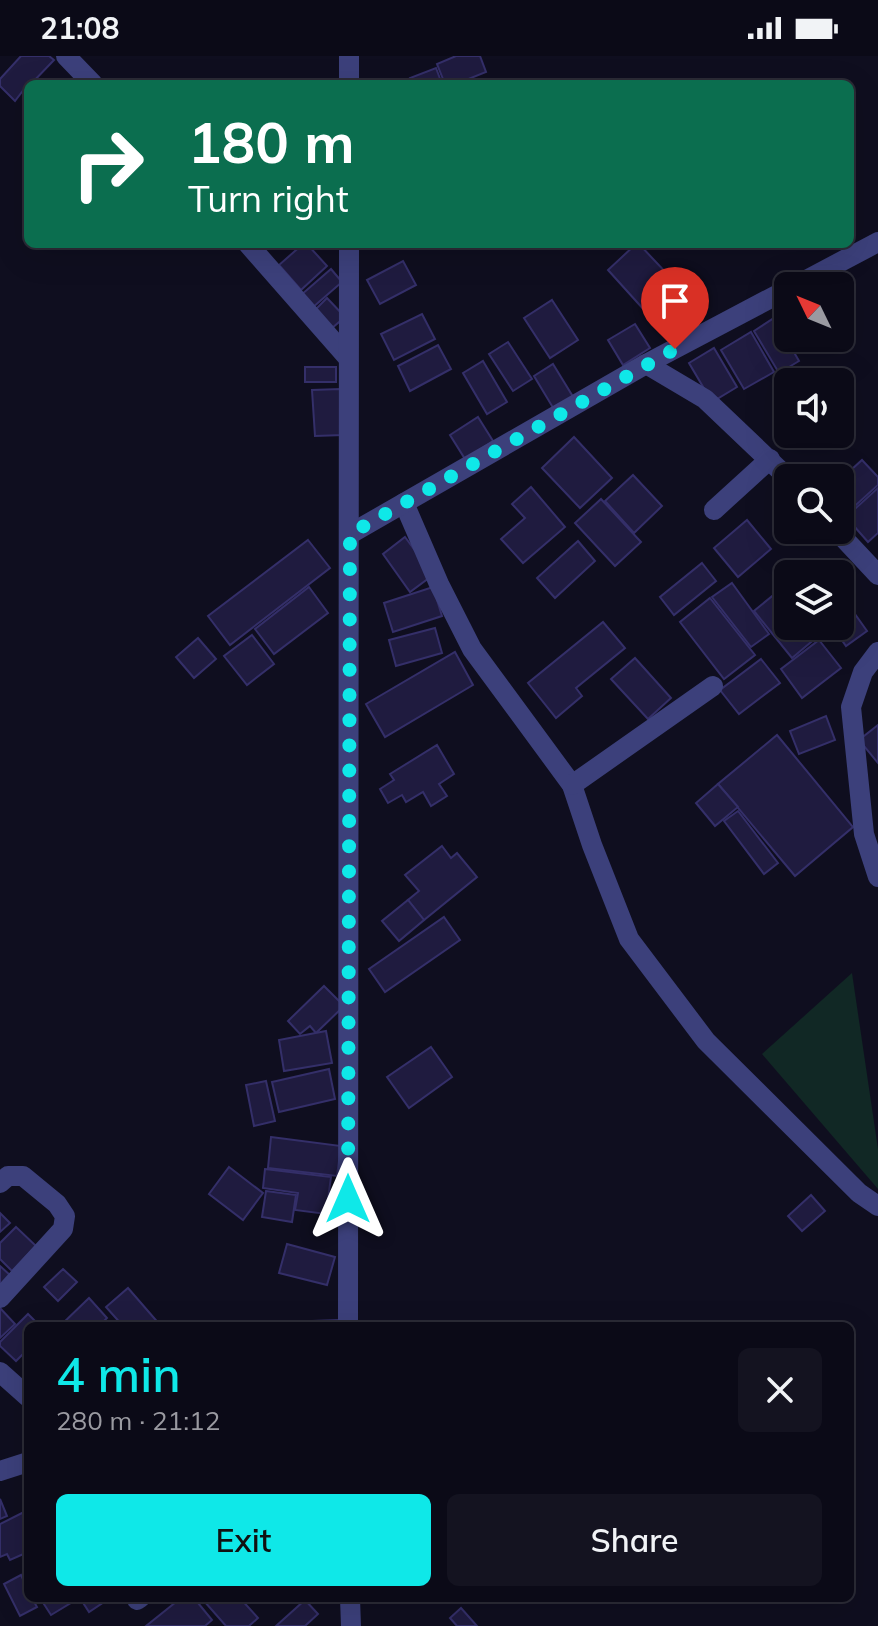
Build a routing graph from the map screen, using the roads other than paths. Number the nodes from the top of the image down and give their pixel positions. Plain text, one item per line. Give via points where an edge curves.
1 (66, 56) edge
2 (349, 56) edge
3 (89, 80) edge
4 (349, 80) edge
5 (878, 242) edge
6 (252, 248) edge
7 (349, 248) edge
8 (821, 272) edge
9 (774, 296) edge
10 (348, 358) junction
11 (646, 364) junction
12 (770, 459) junction
13 (775, 464) edge
14 (404, 503) junction
15 (714, 510) dead end
16 (350, 534) junction
17 (849, 544) edge
18 (878, 575) edge
19 (878, 652) edge
20 (713, 686) dead end
21 (572, 785) junction
22 (878, 877) edge
23 (0, 1183) edge
24 (878, 1206) edge
25 (0, 1298) edge
26 (348, 1322) edge
27 (0, 1372) edge
28 (24, 1393) edge
29 (24, 1463) edge
30 (0, 1471) edge
31 (350, 1602) edge
32 (351, 1626) edge

1 - 3 street
2 - 4 street
5 - 8 street
6 - 10 street
7 - 10 street
9 - 11 street
10 - 16 street
11 - 12 street via 705,399
11 - 14 street
12 - 13 street
12 - 15 street
14 - 16 street
14 - 21 street via 472,649
16 - 26 street
17 - 18 street
19 - 22 street via 863,672 851,707 864,834
20 - 21 street
21 - 24 street via 629,939 706,1041
23 - 25 street via 8,1176 23,1176 65,1216 63,1229
27 - 28 street
29 - 30 street
31 - 32 street

